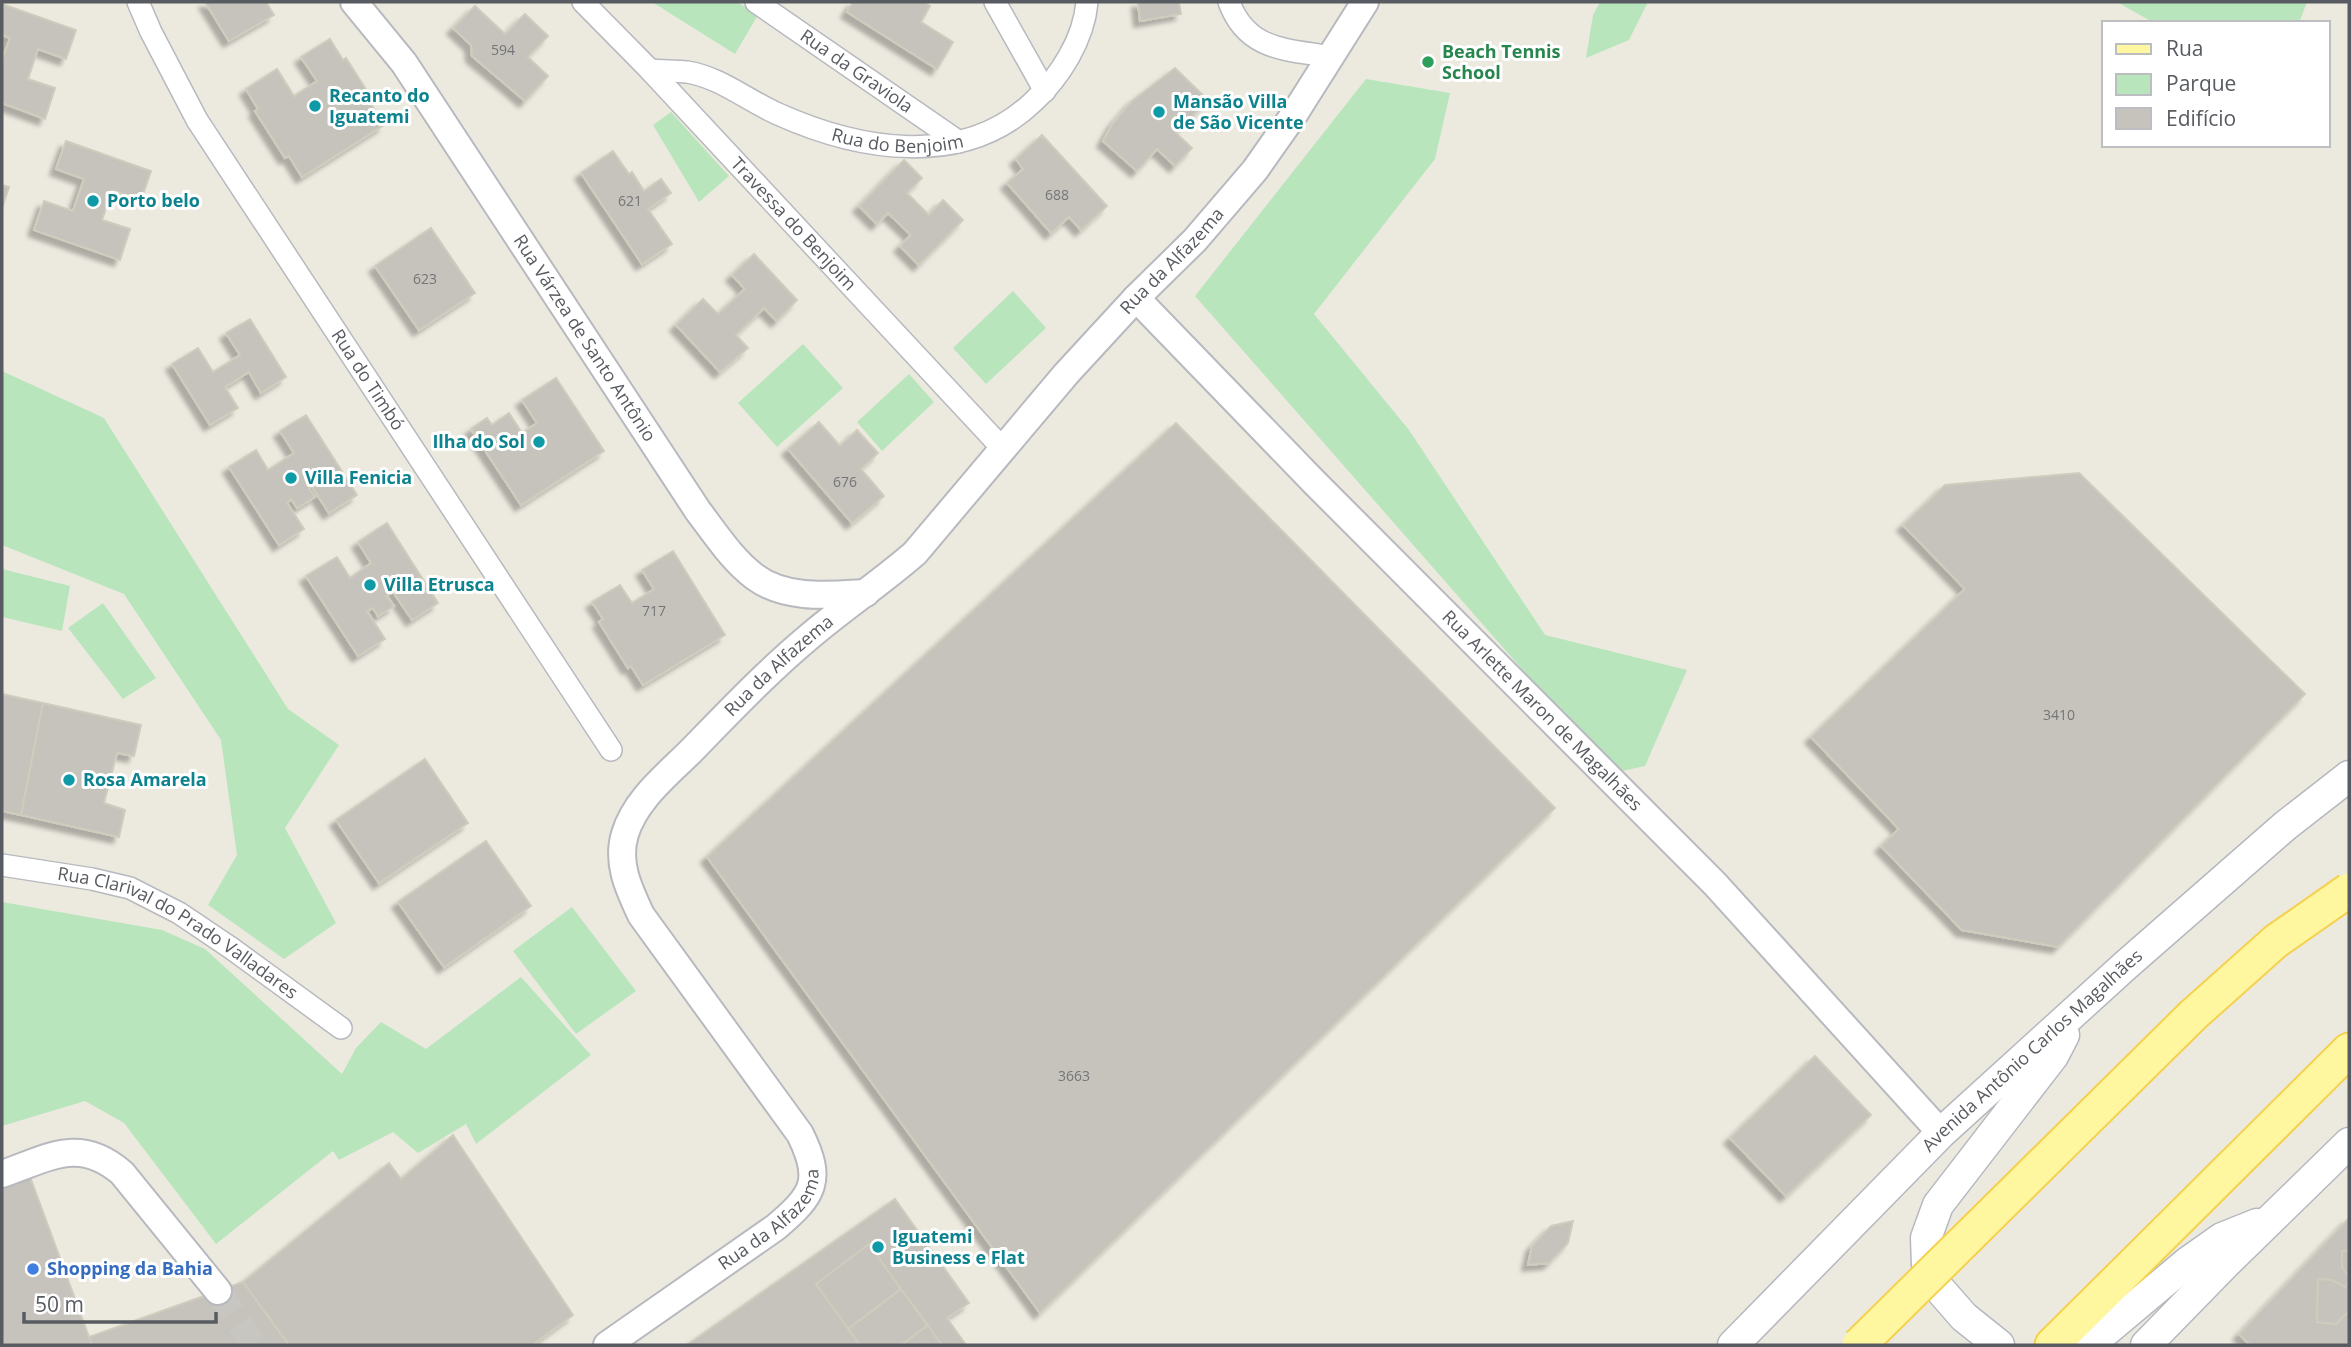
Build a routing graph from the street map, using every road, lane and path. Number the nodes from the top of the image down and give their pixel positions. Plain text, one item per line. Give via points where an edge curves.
1 (138, 2) edge
2 (354, 2) edge
3 (583, 2) edge
4 (756, 2) edge
5 (995, 2) edge
6 (1087, 2) edge
7 (1228, 2) edge
8 (1366, 2) edge
9 (1331, 57) junction
10 (650, 70) junction
11 (1045, 91) junction
12 (959, 142) junction
13 (1136, 298) junction
14 (1004, 450) junction
15 (866, 593) junction
16 (611, 750) dead end
17 (2349, 776) edge
18 (2, 865) edge
19 (2349, 890) edge
20 (2078, 1010) junction
21 (341, 1028) dead end
22 (2349, 1050) edge
23 (1941, 1133) junction
24 (2349, 1143) edge
25 (2, 1174) edge
26 (2270, 1219) junction
27 (218, 1291) tunnel mouth
28 (615, 1343) edge
29 (1733, 1345) edge
30 (1859, 1345) edge
31 (1999, 1345) edge
32 (2052, 1345) edge
33 (2089, 1345) edge
34 (2146, 1345) edge

1 - 16 street, Rua do Timbó via 197,120
2 - 15 street, Rua Várzea de Santo Antônio via 404,63 725,547 755,577 786,591
3 - 10 street, Travessa do Benjoim
4 - 12 street, Rua da Graviola
5 - 11 street
6 - 11 street, Rua do Benjoim via 1086,18 1073,49
7 - 9 street via 1247,33 1266,45
8 - 9 street, Rua da Alfazema
9 - 13 street, Rua da Alfazema via 1255,170 1195,240
10 - 12 street, Rua do Benjoim via 689,73 827,134 872,145 919,148
10 - 14 street, Travessa do Benjoim
11 - 12 street, Rua do Benjoim via 1022,113
13 - 14 street, Rua da Alfazema
13 - 23 street, Rua Arlette Maron de Magalhães via 1715,884
14 - 15 street, Rua da Alfazema via 915,553
15 - 28 street, Rua da Alfazema via 769,671 654,787 635,811 625,834 621,860 641,915 800,1133 814,1173 810,1191 776,1227
17 - 20 main road, Avenida Antônio Carlos Magalhães via 2285,826
18 - 21 street, Rua Clarival do Prado Valladares via 130,888 179,913
19 - 30 main road, bridge via 2276,941 2193,1015
20 - 23 main road, Avenida Antônio Carlos Magalhães
20 - 31 main road via 2053,1056 1938,1205 1926,1238 1927,1265 1936,1285 1964,1317
22 - 32 main road
23 - 29 main road, Avenida Antônio Carlos Magalhães
24 - 26 main road
25 - 27 street via 75,1152 108,1160
26 - 33 main road via 2222,1238
26 - 34 main road

